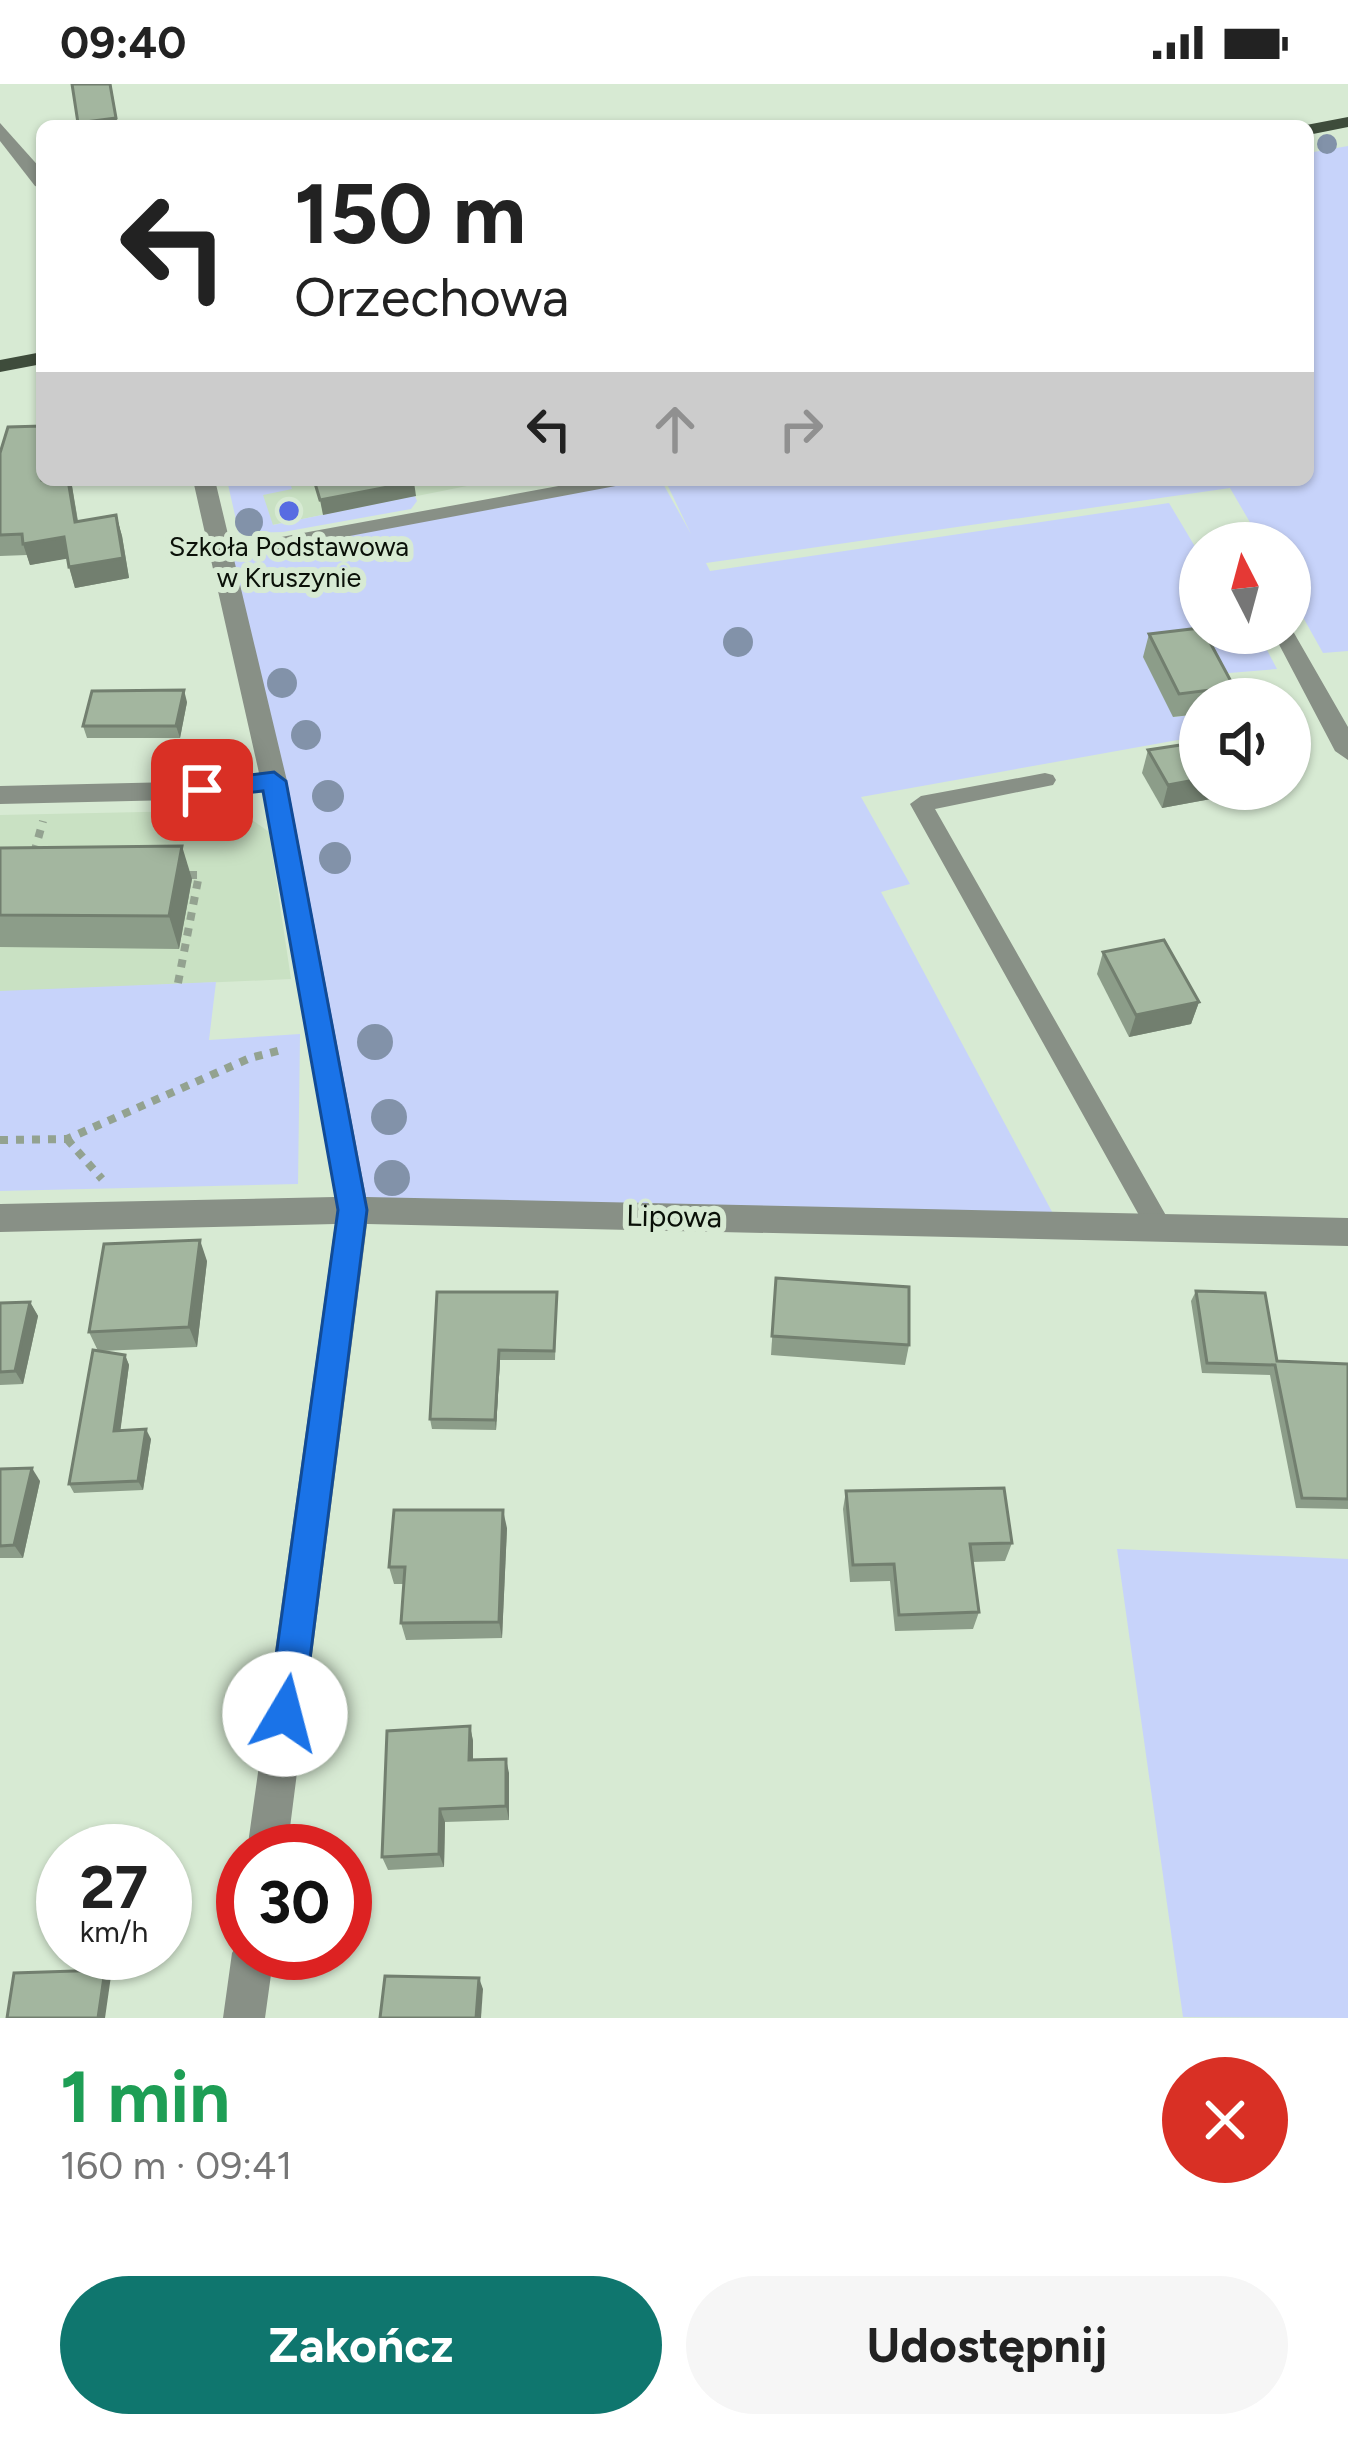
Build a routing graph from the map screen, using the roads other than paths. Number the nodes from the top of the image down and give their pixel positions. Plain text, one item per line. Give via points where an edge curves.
1 (1348, 122) edge
2 (1314, 128) edge
3 (0, 129) edge
4 (36, 174) edge
5 (36, 359) edge
6 (0, 366) edge
7 (205, 486) edge
8 (589, 486) edge
9 (222, 554) junction
10 (1296, 654) edge
11 (1348, 751) edge
12 (1045, 780) dead end
13 (274, 781) junction
14 (0, 795) edge
15 (353, 1210) junction
16 (0, 1218) edge
17 (1159, 1227) junction
18 (1348, 1232) edge
19 (271, 1824) edge
20 (249, 1980) edge
21 (244, 2018) edge

1 - 2 main road
3 - 4 street
5 - 6 main road
7 - 9 street
8 - 9 lane
9 - 13 street
10 - 11 street
12 - 17 lane via 921,804
13 - 14 street
13 - 15 street
15 - 16 street, Lipowa
15 - 17 street, Lipowa
15 - 19 street
17 - 18 street, Lipowa
20 - 21 street

